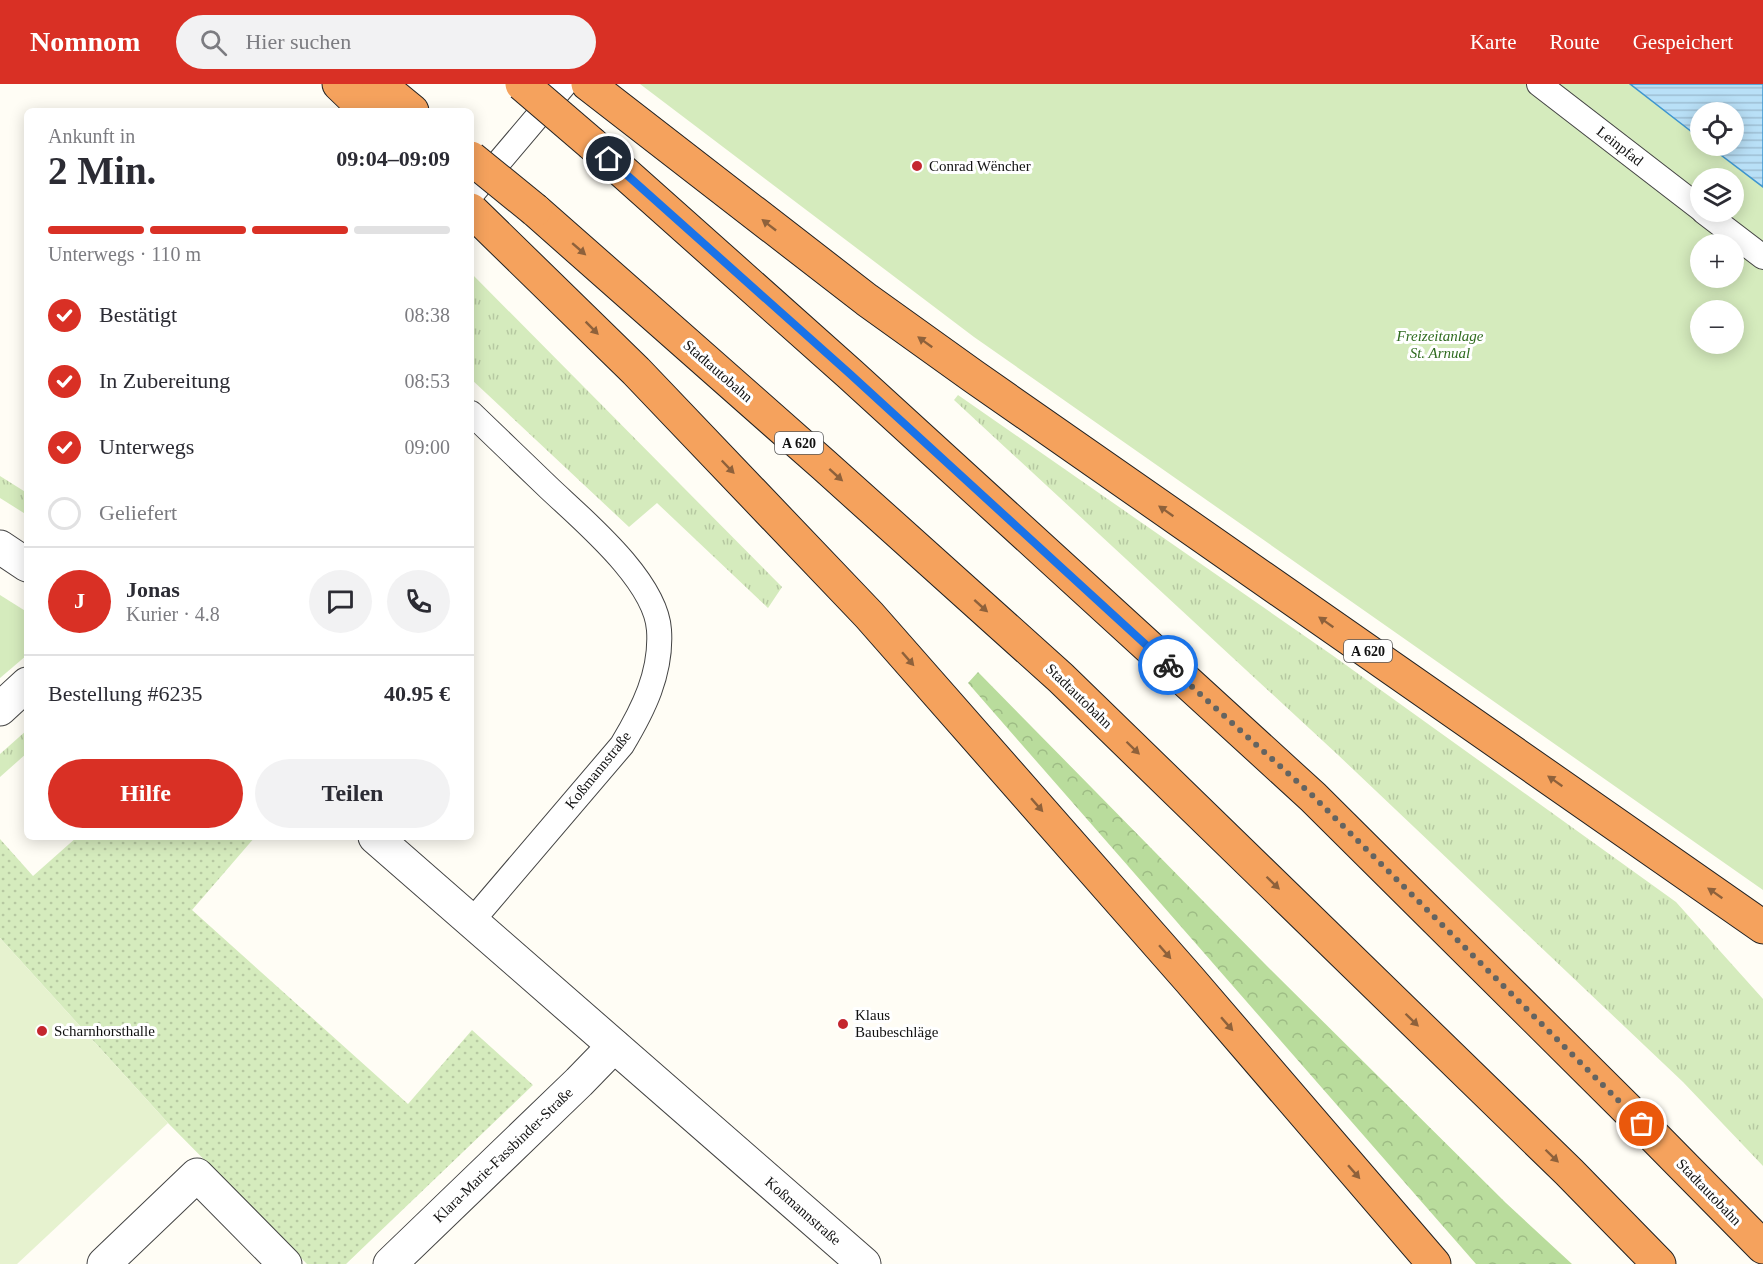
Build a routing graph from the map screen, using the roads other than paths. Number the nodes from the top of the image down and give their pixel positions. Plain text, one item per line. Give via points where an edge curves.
1 (339, 84) edge
2 (379, 84) edge
3 (522, 84) edge
4 (565, 84) edge
5 (588, 84) edge
6 (1539, 84) edge
7 (364, 108) edge
8 (408, 108) edge
9 (474, 160) edge
10 (474, 191) edge
11 (1690, 200) edge
12 (474, 213) edge
13 (1718, 222) edge
14 (1763, 257) edge
15 (474, 416) edge
16 (0, 547) edge
17 (24, 563) edge
18 (24, 687) edge
19 (0, 709) edge
20 (378, 840) edge
21 (472, 921) junction
22 (1763, 927) edge
23 (614, 1046) junction
24 (1763, 1247) edge
25 (104, 1264) edge
26 (285, 1264) edge
27 (390, 1264) edge
28 (864, 1264) edge
29 (1434, 1264) edge
30 (1659, 1264) edge

1 - 7 highway
2 - 8 highway
3 - 24 highway, Stadtautobahn, bridge via 850,374 1313,796
4 - 10 lane
22 -> 5 highway, A 620 via 972,376 867,300
6 - 11 lane, Leinpfad
9 -> 30 highway, Stadtautobahn / A 620, bridge via 535,210 1061,678
12 -> 29 highway via 636,371 869,615
13 - 14 lane, Leinpfad
15 - 21 lane, Koßmannstraße via 626,563 649,599 659,628 660,647 655,679 622,745
16 - 17 street
18 - 19 street
20 - 21 street, Koßmannstraße
21 - 23 street, Koßmannstraße
23 - 27 street, Klara-Marie-Fassbinder-Straße
23 - 28 street, Koßmannstraße
25 - 26 street via 197,1175

